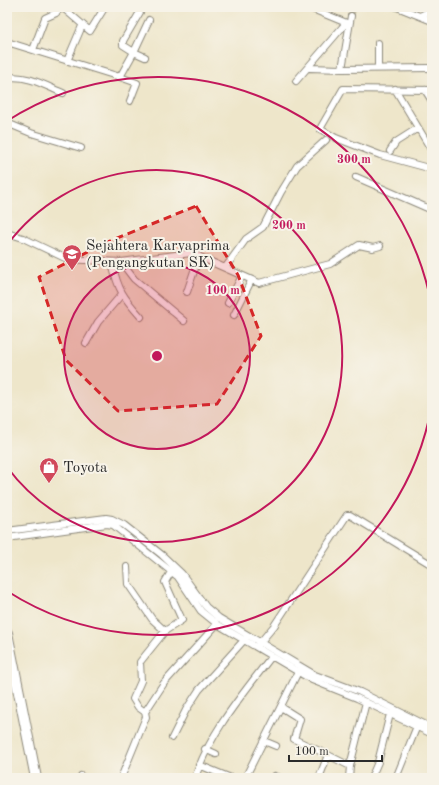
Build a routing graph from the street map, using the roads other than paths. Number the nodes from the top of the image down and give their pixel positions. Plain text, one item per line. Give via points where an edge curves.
1 (62, 7) edge
2 (105, 7) edge
3 (143, 7) edge
4 (397, 7) edge
5 (310, 8) edge
6 (432, 10) edge
7 (351, 16) tunnel mouth
8 (420, 16) junction
9 (149, 20) dead end
10 (432, 21) edge
11 (347, 23) junction
12 (82, 26) junction
13 (7, 42) edge
14 (378, 43) dead end
15 (33, 50) junction
16 (134, 52) junction
17 (145, 58) dead end
18 (67, 60) junction
19 (309, 68) junction
20 (378, 68) junction
21 (432, 68) edge
22 (342, 69) junction
23 (120, 77) junction
24 (7, 78) edge
25 (296, 81) dead end
26 (395, 89) junction
27 (425, 90) junction
28 (432, 90) edge
29 (63, 93) dead end
30 (432, 101) edge
31 (130, 102) dead end
32 (7, 123) edge
33 (418, 128) junction
34 (326, 140) dead end
35 (82, 148) dead end
36 (390, 151) dead end
37 (432, 151) edge
38 (432, 169) edge
39 (356, 177) dead end
40 (432, 210) edge
41 (7, 233) edge
42 (380, 246) dead end
43 (199, 256) junction
44 (112, 262) junction
45 (121, 262) junction
46 (225, 268) junction
47 (242, 276) junction
48 (251, 282) junction
49 (187, 292) dead end
50 (122, 294) junction
51 (228, 304) dead end
52 (234, 315) dead end
53 (141, 317) dead end
54 (184, 321) dead end
55 (86, 343) dead end
56 (111, 521) junction
57 (7, 531) edge
58 (7, 538) edge
59 (432, 565) edge
60 (127, 567) dead end
61 (171, 572) junction
62 (180, 576) junction
63 (217, 624) junction
64 (165, 631) junction
65 (7, 633) edge
66 (245, 640) junction
67 (258, 644) junction
68 (271, 657) junction
69 (298, 672) junction
70 (359, 695) junction
71 (366, 702) junction
72 (281, 707) junction
73 (145, 712) junction
74 (390, 714) junction
75 (417, 726) junction
76 (432, 728) edge
77 (432, 734) edge
78 (172, 738) dead end
79 (264, 741) junction
80 (276, 746) dead end
81 (205, 749) junction
82 (216, 754) dead end
83 (328, 755) junction
84 (199, 765) junction
85 (350, 766) junction
86 (36, 778) edge
87 (121, 778) edge
88 (195, 778) edge
89 (231, 778) edge
90 (245, 778) edge
91 (318, 778) edge
92 (349, 778) edge
93 (371, 778) edge
94 (396, 778) edge

1 - 12 street
1 - 15 street via 45,18
2 - 12 street via 91,31
3 - 16 street via 122,42
4 - 8 street
5 - 11 street
6 - 8 street
7 - 11 street
8 - 10 street
9 - 16 street
11 - 19 street
11 - 22 street
12 - 18 street
13 - 15 street
14 - 20 street
15 - 18 street
16 - 17 street
16 - 23 street
18 - 23 street
19 - 22 street
19 - 25 street
20 - 21 street
20 - 22 street
23 - 31 street via 137,83
24 - 29 street via 24,78
26 - 27 street
26 - 33 street
26 - 38 street via 342,88 320,129 380,156
27 - 28 street
27 - 30 street
32 - 35 street
33 - 36 street via 396,142
33 - 37 street
34 - 46 street via 298,166 263,227 246,240
39 - 40 street
41 - 44 street via 67,259
42 - 48 street via 372,248 359,245 330,264 260,283
43 - 45 street via 185,252 157,259
43 - 46 street
43 - 49 street
44 - 45 street
44 - 50 street via 116,283
45 - 54 street via 134,279
46 - 47 street
47 - 48 street
47 - 51 street
48 - 52 street
50 - 53 street
50 - 55 street via 101,318
56 - 57 street
56 - 58 street
56 - 61 street
56 - 62 street via 124,525
59 - 67 street via 350,515 346,515 274,626
60 - 64 street via 128,584 152,619
61 - 62 street
61 - 64 street via 165,582 182,620
62 - 63 street via 201,611
62 - 67 street via 212,613
63 - 66 street
63 - 73 street via 164,683
64 - 73 street via 138,666 141,681 133,699
65 - 86 main road
66 - 67 street
66 - 78 street via 199,690
67 - 68 street
67 - 70 street
68 - 69 street
68 - 81 street
69 - 70 street via 326,687
69 - 72 street
70 - 71 street
70 - 76 street
71 - 74 street
71 - 85 street
72 - 79 street
72 - 83 street via 300,719 294,739
73 - 87 street via 143,727
74 - 75 street
74 - 93 street via 378,762
75 - 77 street
75 - 94 street
79 - 80 street
79 - 90 street
81 - 82 street
81 - 84 street
83 - 85 street
83 - 91 street
84 - 88 street
84 - 89 street
85 - 92 street

